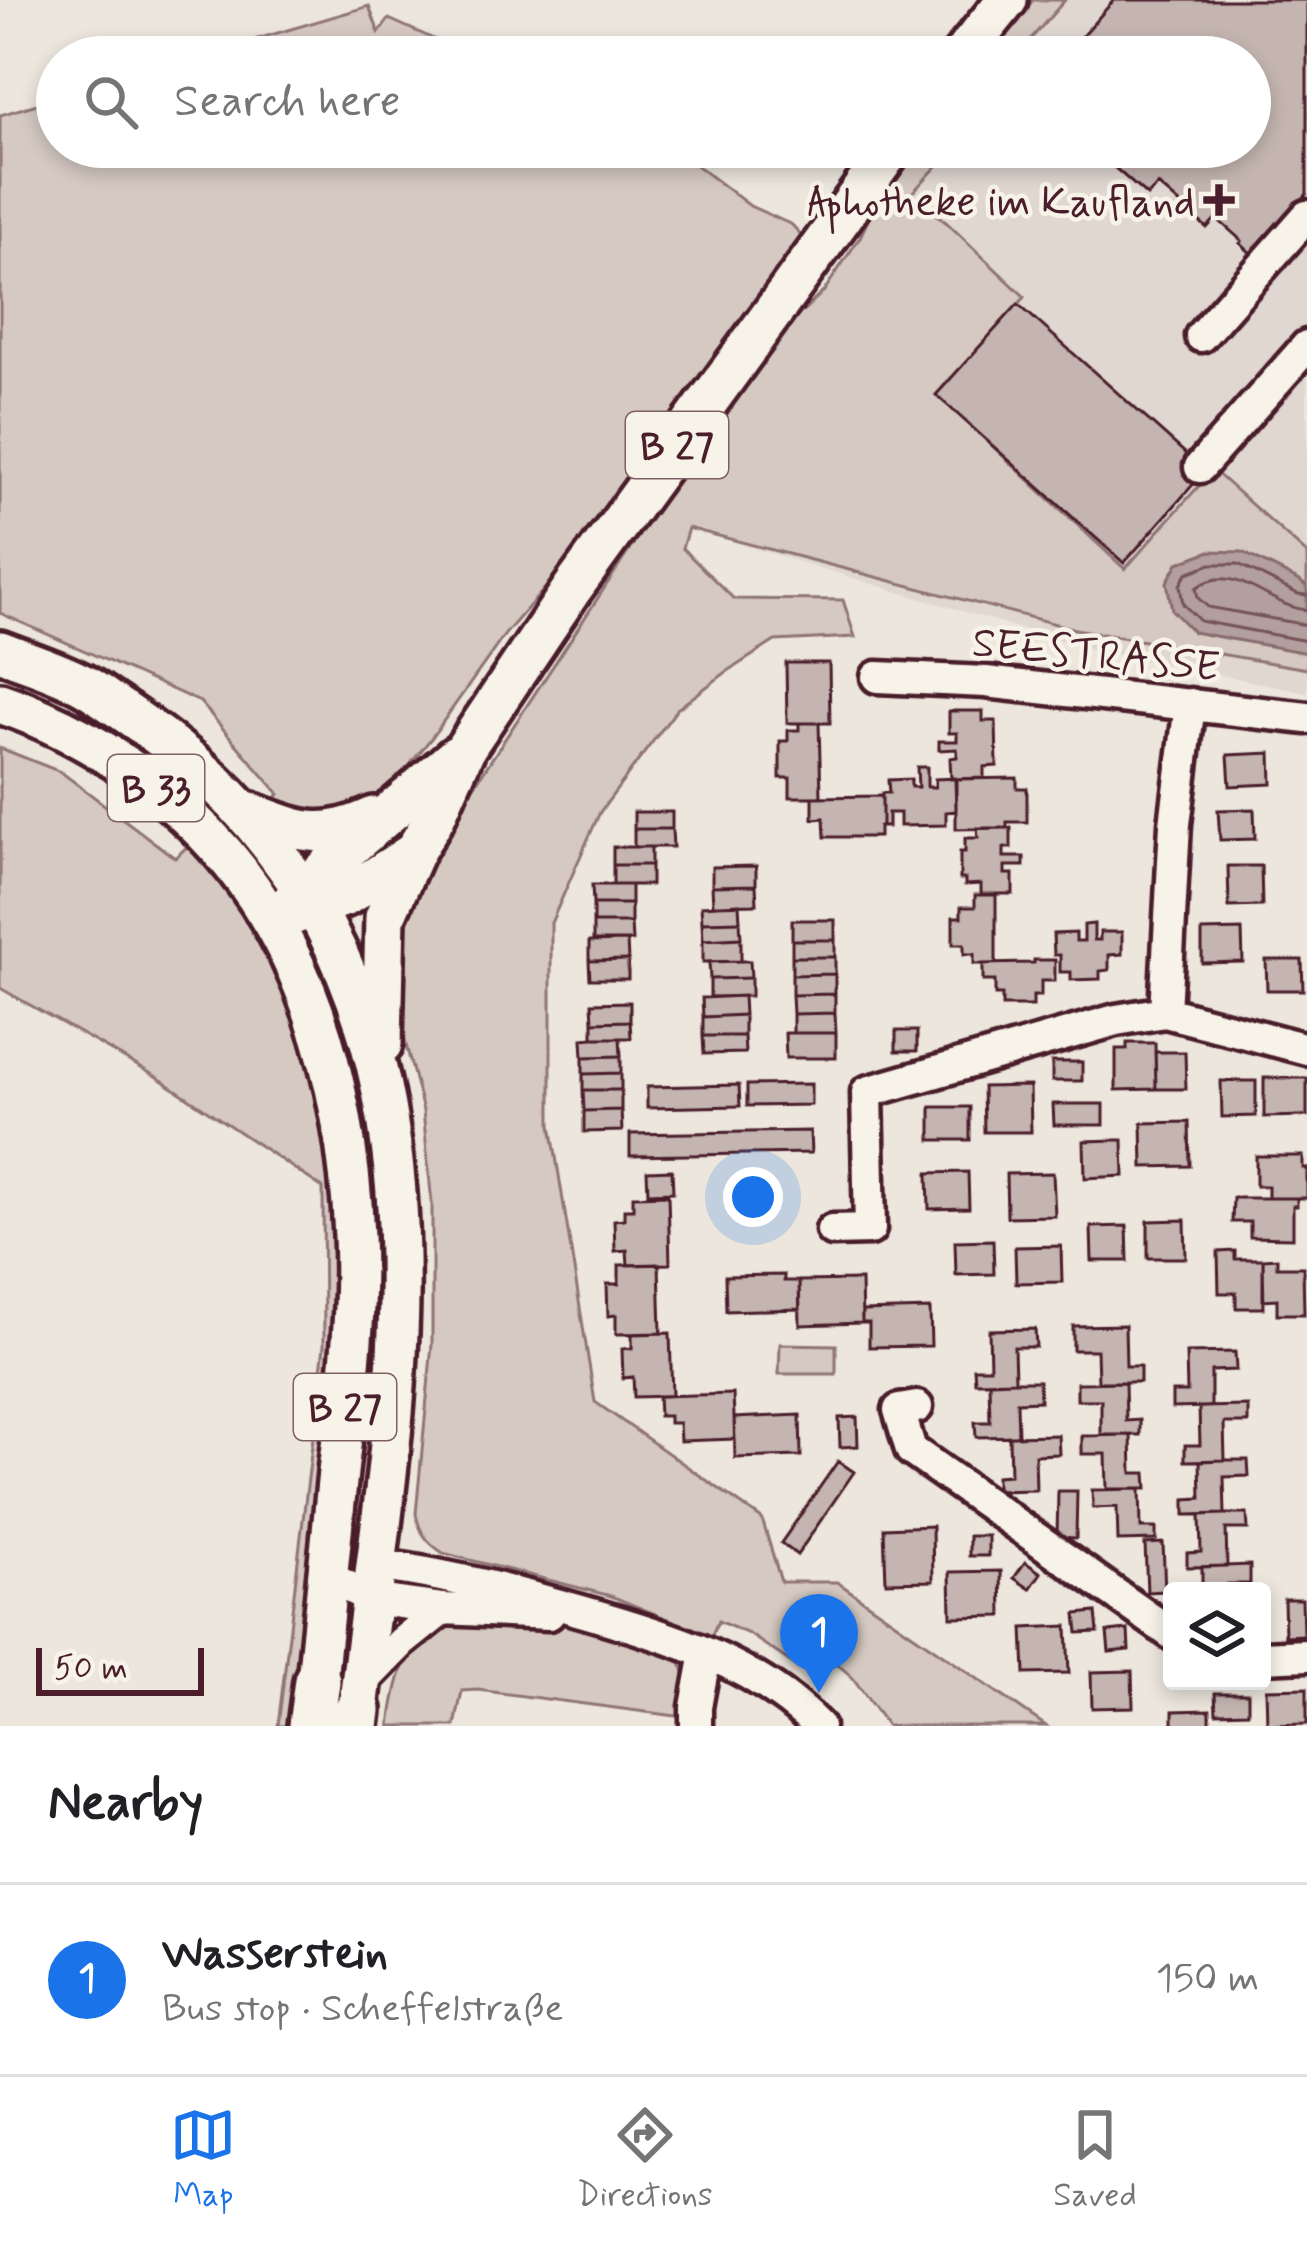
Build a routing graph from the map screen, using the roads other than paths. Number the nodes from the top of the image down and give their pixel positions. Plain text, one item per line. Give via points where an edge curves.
1 (1007, 0) edge
2 (978, 36) edge
3 (878, 168) edge
4 (1307, 216) edge
5 (1201, 336) dead end
6 (1307, 346) edge
7 (1200, 466) dead end
8 (0, 651) edge
9 (877, 677) dead end
10 (0, 703) edge
11 (1190, 704) junction
12 (1307, 718) edge
13 (466, 747) junction
14 (404, 802) junction
15 (243, 810) junction
16 (414, 852) junction
17 (310, 899) junction
18 (274, 921) junction
19 (1165, 1012) junction
20 (1307, 1049) edge
21 (382, 1086) junction
22 (832, 1230) dead end
23 (916, 1407) dead end
24 (328, 1576) junction
25 (374, 1582) junction
26 (443, 1609) junction
27 (601, 1616) junction
28 (1163, 1628) edge
29 (706, 1653) junction
30 (1307, 1655) edge
31 (1271, 1657) edge
32 (348, 1700) edge
33 (311, 1726) edge
34 (696, 1726) edge
35 (818, 1726) edge

1 - 2 main road
3 - 13 main road, B 27
4 - 5 street
6 - 7 street
8 - 15 main road, B 33 via 99,694 200,766
9 - 11 street, SEESTRASSE
10 - 18 main road, B 33 via 86,740 146,780 211,838
11 - 12 street, SEESTRASSE
11 - 19 street
13 - 14 main road, B 27
13 - 16 main road, B 27
14 - 15 main road via 344,831 303,832
14 - 17 main road, B 27
15 - 17 main road, B 33
16 - 17 main road, B 27 via 346,896
16 - 21 main road, B 27 via 385,917
17 - 18 main road, B 27
17 - 21 main road, B 33 via 357,1000
18 - 24 main road, B 27 via 307,990 346,1138 354,1237 349,1368
19 - 20 street
19 - 22 street via 867,1092 870,1229
21 - 25 main road, B 27 via 400,1286
23 - 28 street via 899,1410 911,1450
24 - 25 main road
24 - 32 main road, B 27
25 - 26 street
25 - 27 street via 422,1571
25 - 32 main road, B 27
26 - 27 street
26 - 32 street
27 - 29 street
29 - 34 street
29 - 35 street
30 - 31 street
32 - 33 highway, B 27

